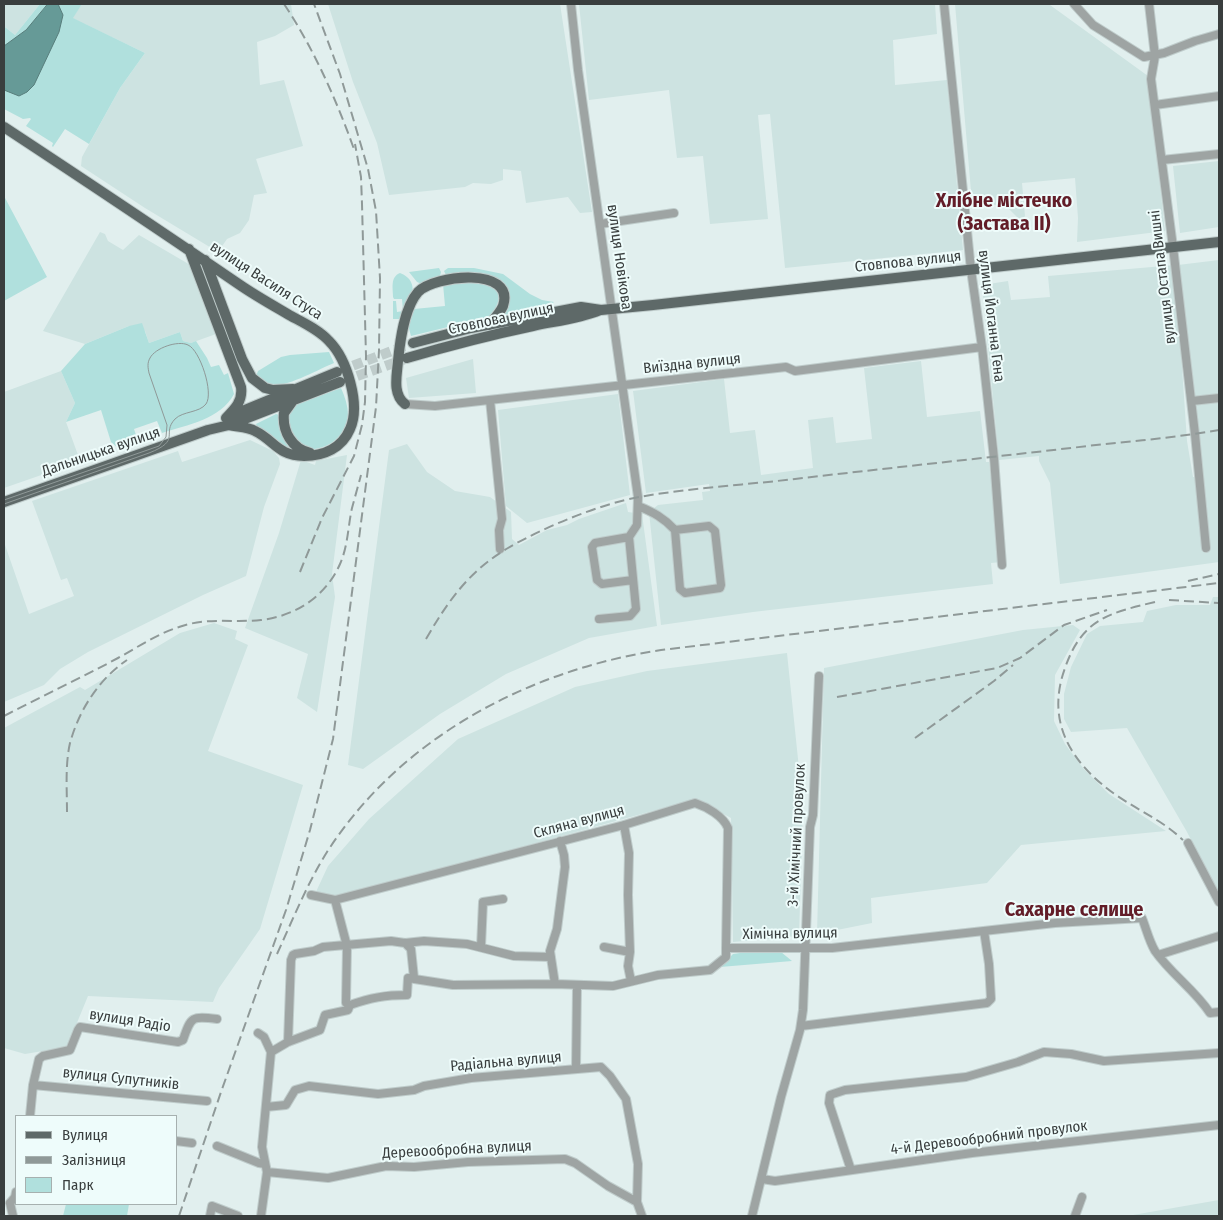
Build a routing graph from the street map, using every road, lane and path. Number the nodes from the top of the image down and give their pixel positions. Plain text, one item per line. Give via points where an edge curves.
1 (571, 4) edge
2 (944, 4) edge
3 (1074, 4) edge
4 (1149, 4) edge
5 (1219, 34) edge
6 (1154, 56) junction
7 (1219, 96) edge
8 (1155, 105) junction
9 (4, 126) edge
10 (1219, 154) edge
11 (1162, 160) junction
12 (674, 213) dead end
13 (600, 224) junction
14 (1219, 242) edge
15 (1173, 247) junction
16 (188, 249) junction
17 (205, 260) junction
18 (971, 270) junction
19 (612, 309) junction
20 (601, 310) junction
21 (490, 324) junction
22 (413, 343) tunnel mouth
23 (982, 347) junction
24 (407, 358) tunnel mouth
25 (338, 377) tunnel mouth
26 (623, 385) junction
27 (295, 393) junction
28 (1219, 398) edge
29 (490, 400) junction
30 (1192, 401) junction
31 (405, 404) joint
32 (227, 422) junction
33 (316, 455) junction
34 (4, 502) edge
35 (641, 507) junction
36 (675, 530) junction
37 (629, 537) junction
38 (1206, 548) dead end
39 (500, 549) dead end
40 (1002, 565) dead end
41 (634, 580) junction
42 (599, 619) dead end
43 (819, 676) dead end
44 (624, 825) junction
45 (560, 841) junction
46 (1188, 843) dead end
47 (311, 895) dead end
48 (503, 899) dead end
49 (335, 900) junction
50 (1219, 902) edge
51 (984, 931) junction
52 (1219, 936) edge
53 (406, 943) junction
54 (347, 946) junction
55 (481, 947) junction
56 (604, 947) dead end
57 (726, 948) junction
58 (806, 948) junction
59 (630, 952) junction
60 (1158, 955) junction
61 (551, 957) junction
62 (414, 978) junction
63 (631, 981) junction
64 (555, 984) junction
65 (577, 985) junction
66 (350, 1005) junction
67 (1219, 1012) edge
68 (217, 1019) dead end
69 (801, 1026) junction
70 (258, 1032) dead end
71 (288, 1042) junction
72 (270, 1052) junction
73 (1219, 1053) edge
74 (576, 1069) junction
75 (34, 1085) junction
76 (207, 1102) dead end
77 (266, 1106) junction
78 (30, 1115) edge
79 (1219, 1125) edge
80 (178, 1141) edge
81 (192, 1143) dead end
82 (217, 1146) dead end
83 (266, 1168) junction
84 (851, 1170) junction
85 (762, 1179) junction
86 (1082, 1197) dead end
87 (637, 1202) junction
88 (7, 1203) edge
89 (13, 1216) edge
90 (210, 1216) edge
91 (238, 1216) edge
92 (261, 1216) edge
93 (642, 1216) edge
94 (752, 1216) edge
95 (1074, 1216) edge

1 - 13 street, вулиця Новікова
2 - 18 street, вулиця Йоганна Гена
3 - 6 street via 1093,25 1144,57
4 - 6 street, вулиця Остапа Вишні
5 - 6 street
6 - 8 street, вулиця Остапа Вишні via 1150,79
7 - 8 street
8 - 11 street, вулиця Остапа Вишні
9 - 16 main road, вулиця Василя Стуса
10 - 11 street
11 - 15 street, вулиця Остапа Вишні
12 - 13 street
13 - 19 street, вулиця Новікова
14 - 15 main road, Стовпова вулиця
15 - 18 main road, Стовпова вулиця
15 - 30 street, вулиця Остапа Вишні
16 - 17 main road, вулиця Василя Стуса
16 - 32 main road via 242,387 242,396
17 - 27 main road via 242,360 252,378 265,388
17 - 33 main road, вулиця Василя Стуса via 321,334 342,360 352,394 353,421 340,444
18 - 19 main road, Стовпова вулиця
18 - 23 street, вулиця Йоганна Гена
19 - 20 main road, Стовпова вулиця
19 - 26 street, вулиця Новікова
20 - 21 main road, Стовпова вулиця via 581,307
20 - 24 main road, Стовпова вулиця
21 - 22 main road, Стовпова вулиця
21 - 31 main road via 504,300 500,287 494,281 451,279 420,290 412,302 399,347 396,390 400,401
23 - 26 street, Виїздна вулиця via 796,371 786,367
23 - 40 street, вулиця Йоганна Гена
25 - 27 main road, Дальницька вулиця
26 - 29 street, Виїздна вулиця
26 - 35 street, вулиця Новікова
27 - 32 main road, Дальницька вулиця
27 - 33 main road via 284,413 290,440 301,451
28 - 30 street
29 - 31 street, Виїздна вулиця via 435,406
29 - 39 street via 502,519
30 - 38 street, вулиця Остапа Вишні
32 - 33 main road via 255,430 286,453
32 - 34 main road, Дальницька вулиця
35 - 36 street via 667,521
35 - 37 street, вулиця Новікова via 637,525
36 - 36 street via 710,526 715,530 720,588 685,593 680,589
37 - 41 street
37 - 41 street via 595,543 592,547 599,583
41 - 42 street via 634,613
43 - 58 street, 3-й Хімічний провулок
44 - 45 street, Скляна вулиця
44 - 57 street, Скляна вулиця via 695,803 725,822 728,828
44 - 59 street via 629,853
45 - 49 street, Скляна вулиця
45 - 61 street via 565,868
46 - 50 street
47 - 49 street, Скляна вулиця
48 - 55 street via 483,902
49 - 54 street
51 - 58 street, Хімічна вулиця
51 - 60 street, Хімічна вулиця via 1142,918
51 - 69 street via 991,999 987,1003
52 - 60 street
53 - 54 street via 391,941
53 - 55 street via 424,941
53 - 62 street via 411,949
54 - 66 street via 346,1003
54 - 71 street via 293,955
55 - 61 street via 514,956
56 - 59 street
57 - 58 street, Хімічна вулиця
57 - 63 street, Хімічна вулиця via 726,957 710,970
58 - 69 street, 3-й Хімічний провулок
59 - 63 street
60 - 67 street, Хімічна вулиця via 1198,995 1210,1013
61 - 64 street
62 - 64 street, Хімічна вулиця via 453,985
62 - 66 street via 408,978 407,995 384,996
63 - 65 street, Хімічна вулиця via 612,986
64 - 65 street, Хімічна вулиця
65 - 74 street
66 - 71 street via 348,1010 325,1015 320,1030
68 - 75 street, вулиця Радіо via 200,1017 192,1020 186,1027 183,1040 178,1042 82,1026 70,1050 40,1057
69 - 85 street, 3-й Хімічний провулок
70 - 72 street
71 - 72 street
72 - 77 street
73 - 84 street via 1104,1061 1044,1052 966,1076 845,1090 830,1096 829,1103
74 - 77 street, Радіальна вулиця via 471,1078 378,1094 309,1086 295,1090 286,1105
74 - 87 street, Радіальна вулиця via 595,1067 605,1070 626,1099 638,1164
75 - 76 street, вулиця Супутників
75 - 78 street
77 - 83 street via 262,1147
79 - 84 street, 4-й Деревообробний провулок
80 - 81 street
82 - 83 street, Деревообробна вулиця
83 - 87 street, Деревообробна вулиця via 328,1178 386,1166 565,1159
83 - 92 street
84 - 85 street, 4-й Деревообробний провулок
85 - 94 street, 3-й Хімічний провулок
86 - 95 street
87 - 93 street, Радіальна вулиця
88 - 89 street
90 - 91 street via 212,1206

